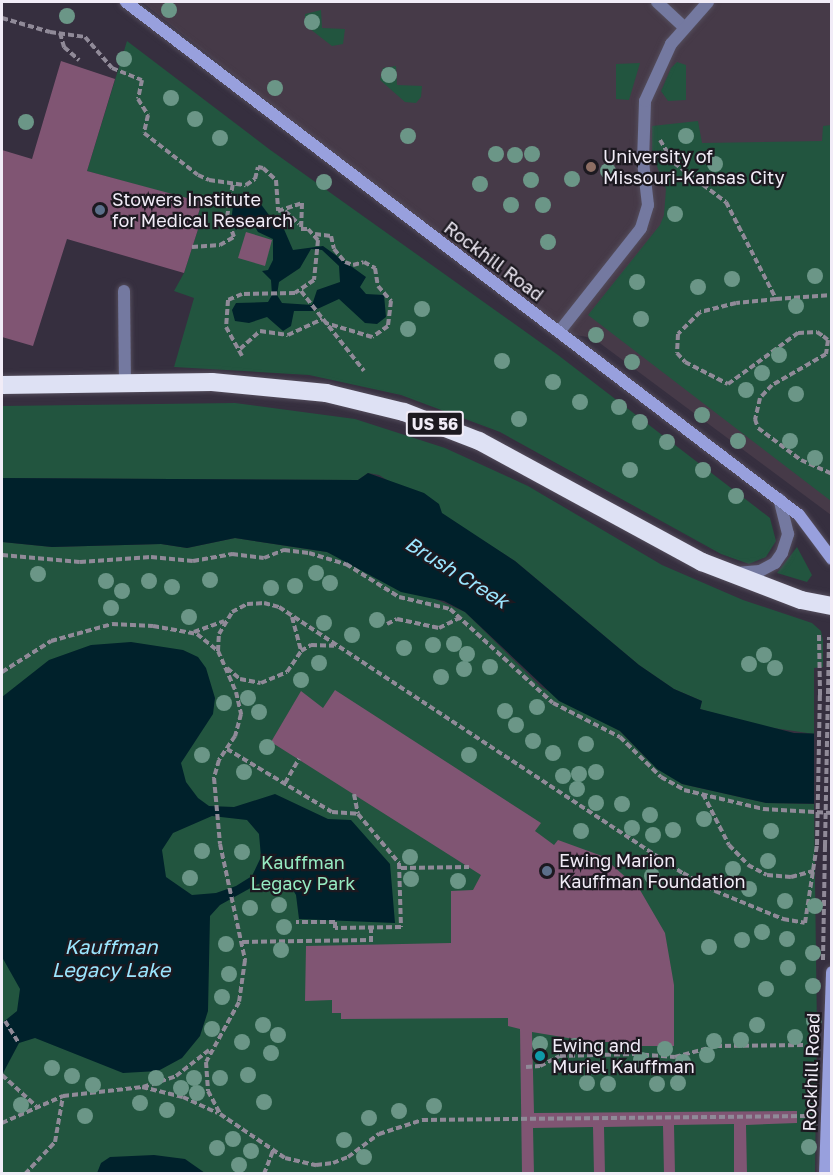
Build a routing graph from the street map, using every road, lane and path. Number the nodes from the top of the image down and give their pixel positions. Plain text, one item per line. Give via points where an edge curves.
1 (126, 2) edge
2 (657, 2) edge
3 (708, 2) edge
4 (2, 18) edge
5 (683, 26) junction
6 (60, 33) junction
7 (79, 60) dead end
8 (645, 112) junction
9 (233, 183) junction
10 (285, 211) junction
11 (299, 224) junction
12 (315, 234) junction
13 (192, 247) dead end
14 (124, 291) dead end
15 (302, 291) junction
16 (831, 295) edge
17 (776, 299) junction
18 (324, 321) junction
19 (558, 332) junction
20 (240, 349) junction
21 (242, 356) dead end
22 (364, 371) dead end
23 (125, 384) junction
24 (2, 385) edge
25 (831, 474) edge
26 (779, 499) junction
27 (2, 555) edge
28 (831, 559) edge
29 (730, 574) junction
30 (831, 606) edge
31 (292, 617) junction
32 (462, 617) junction
33 (224, 621) junction
34 (387, 624) dead end
35 (191, 633) junction
36 (819, 635) dead end
37 (829, 638) dead end
38 (338, 647) junction
39 (218, 651) junction
40 (301, 651) junction
41 (224, 664) junction
42 (2, 670) edge
43 (227, 749) junction
44 (299, 759) dead end
45 (285, 783) junction
46 (354, 794) dead end
47 (702, 794) junction
48 (831, 813) edge
49 (358, 814) junction
50 (825, 846) dead end
51 (469, 867) dead end
52 (401, 868) junction
53 (814, 871) junction
54 (296, 922) dead end
55 (371, 927) junction
56 (243, 942) junction
57 (831, 972) edge
58 (5, 1022) dead end
59 (19, 1043) dead end
60 (805, 1045) dead end
61 (210, 1050) junction
62 (830, 1063) edge
63 (526, 1067) dead end
64 (2, 1075) edge
65 (142, 1087) junction
66 (63, 1096) junction
67 (830, 1096) edge
68 (36, 1106) junction
69 (220, 1114) junction
70 (808, 1116) dead end
71 (2, 1123) edge
72 (273, 1150) junction
73 (25, 1173) edge
74 (264, 1173) edge
75 (825, 1173) edge

1 - 19 main road, Rockhill Road
2 - 5 street
3 - 5 street
4 - 6 path
5 - 8 street via 657,68
6 - 7 path via 64,47
6 - 9 path via 85,37 112,68 142,80 138,99 148,115 144,133 198,175
8 - 17 path via 656,123 663,150 674,163 726,202
8 - 19 street via 643,162 648,205 641,228
9 - 10 path via 251,183 258,167 263,168 276,180 278,212
9 - 13 path via 227,217 234,237 220,245
10 - 11 path
10 - 11 path via 302,203
11 - 12 path via 301,229
12 - 15 path via 318,240 314,279
12 - 18 path via 331,236 334,249 345,262 364,262 375,268 378,286 391,301 388,326 372,337
14 - 23 street
15 - 18 path
15 - 20 path via 235,295 228,300 226,327
16 - 17 path
17 - 25 path via 700,312 678,334 677,353 685,362 728,384 798,333 817,332 824,336 828,340 826,354 772,385 760,398 755,418 758,428 801,460
18 - 20 path via 288,335 260,331
18 - 22 path
19 - 26 main road, Rockhill Road
20 - 21 path
23 - 24 highway, US 56
23 - 29 highway, US 56 via 212,382 326,393 404,412 479,441 548,476 651,537
26 - 28 main road, Rockhill Road via 799,514
26 - 29 street via 788,534 782,553 775,563 760,571
27 - 32 path via 80,562 151,557 193,561 232,554 264,558 284,550 309,553 346,564 399,597 450,609
29 - 30 highway, US 56 via 801,600
31 - 33 path via 264,603 247,604
31 - 38 path
31 - 40 path
32 - 34 path via 439,627 398,619
32 - 47 path via 553,703 620,737 661,777
33 - 35 path
33 - 39 path
35 - 39 path via 207,640
35 - 42 path via 132,624 92,627 51,641
36 - 53 path, bridge
37 - 50 path, bridge
38 - 40 path via 322,643
38 - 53 path via 683,873 754,908 805,923
39 - 41 path
40 - 41 path via 287,672 261,683 240,679
41 - 43 path via 241,714
43 - 45 path
43 - 56 path via 215,769 218,823
44 - 45 path
45 - 49 path via 332,812
46 - 49 path
47 - 48 path via 763,809
47 - 53 path via 729,845 748,865 767,875 791,877
49 - 52 path via 395,853
51 - 52 path
52 - 55 path via 401,927
54 - 55 path via 335,922 335,928
55 - 56 path via 371,942
56 - 61 path via 244,976 239,1002
57 - 62 main road, Rockhill Road
58 - 59 path
60 - 63 path via 716,1046 675,1057 560,1056 540,1066
61 - 65 path via 176,1076
61 - 69 path via 208,1091
62 - 67 main road, Rockhill Road
64 - 68 path
65 - 66 path
65 - 69 path via 183,1097
66 - 68 path
66 - 73 path via 55,1142
67 - 75 main road, Rockhill Road
68 - 71 path
69 - 72 path
70 - 72 path via 422,1120 379,1134 333,1163 302,1163
72 - 74 path

